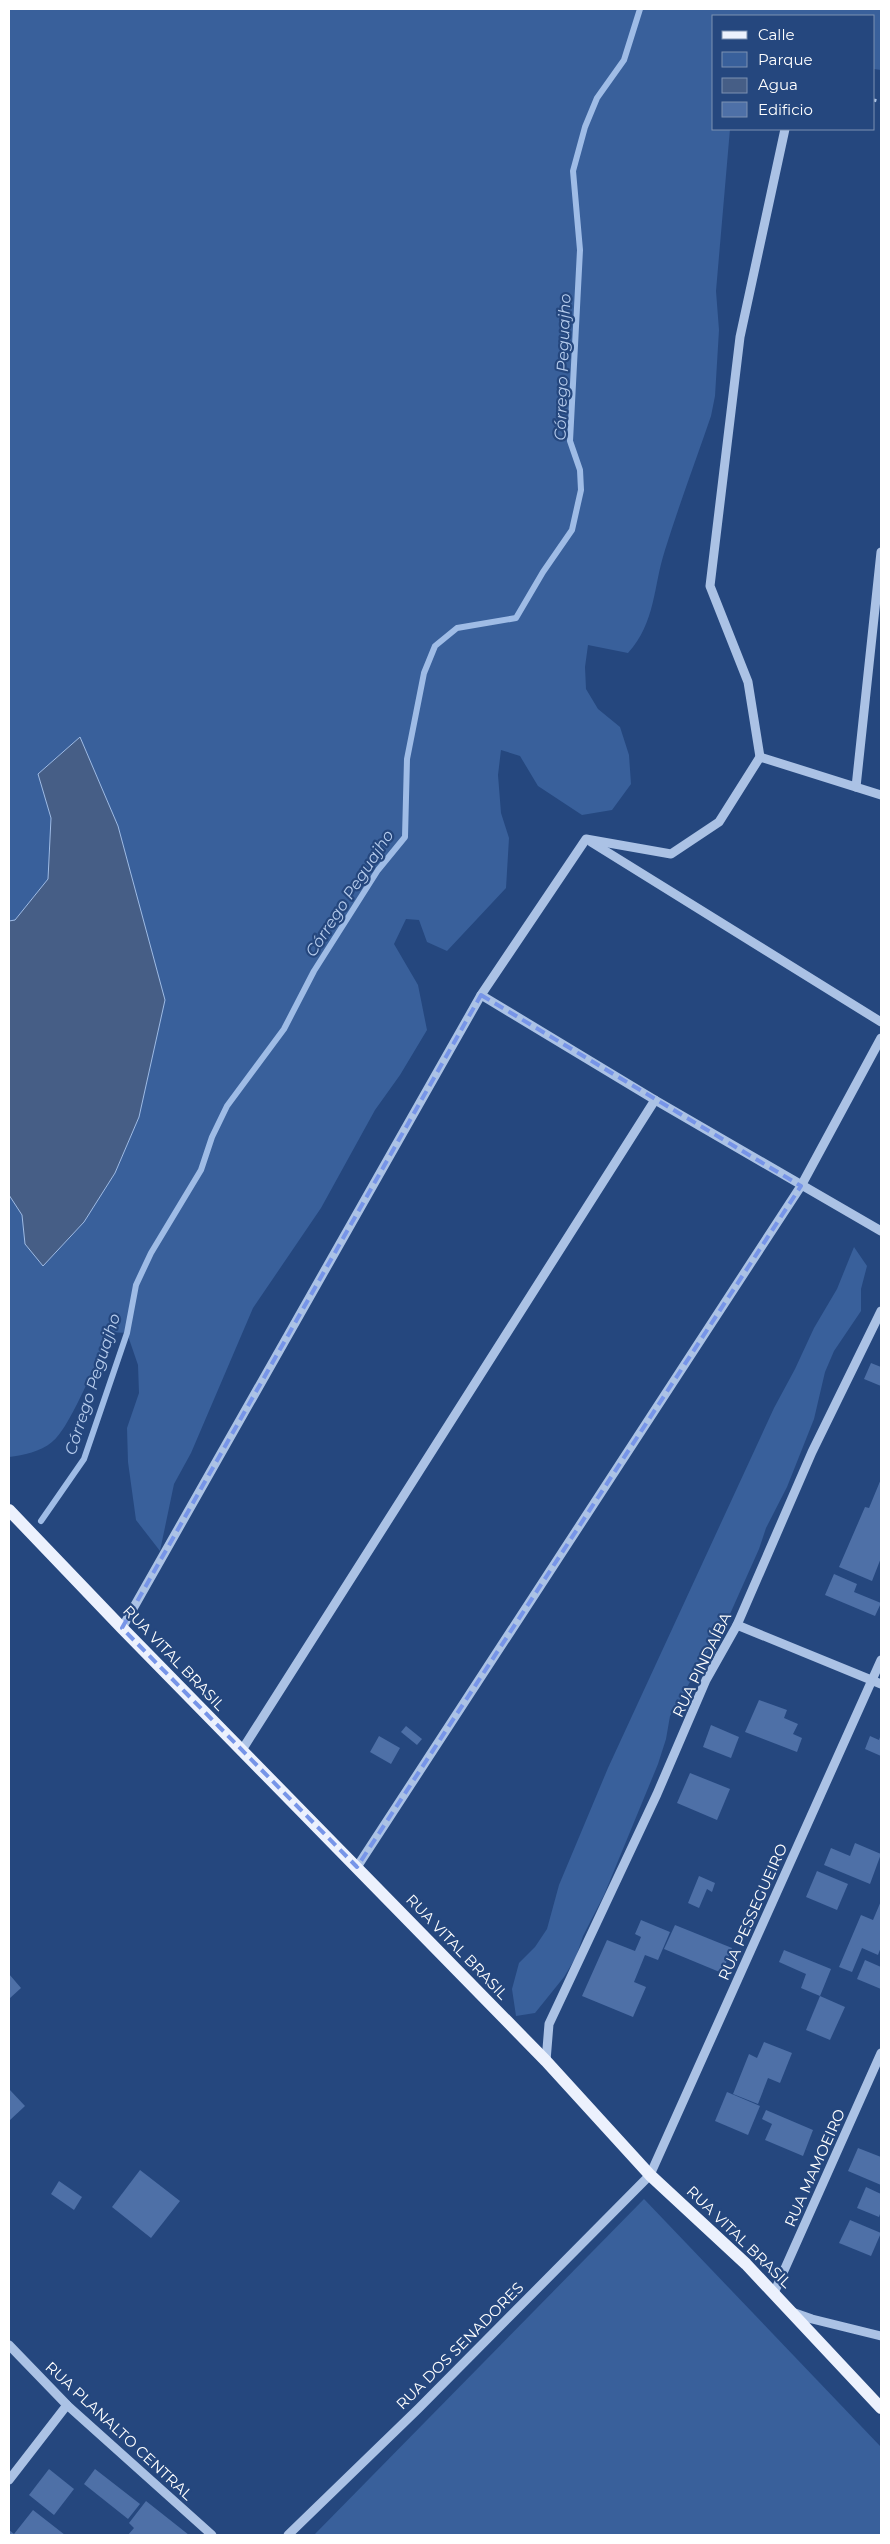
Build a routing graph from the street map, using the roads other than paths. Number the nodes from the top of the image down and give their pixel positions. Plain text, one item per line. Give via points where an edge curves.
1 (785, 130) edge
2 (881, 552) edge
3 (760, 757) junction
4 (856, 787) junction
5 (881, 795) edge
6 (586, 838) junction
7 (481, 995) junction
8 (881, 1022) edge
9 (881, 1038) edge
10 (655, 1100) junction
11 (801, 1186) junction
12 (881, 1231) edge
13 (881, 1311) edge
14 (9, 1510) edge
15 (737, 1625) junction
16 (122, 1628) junction
17 (881, 1660) edge
18 (872, 1680) junction
19 (881, 1684) edge
20 (242, 1750) junction
21 (356, 1867) junction
22 (881, 2053) edge
23 (546, 2061) junction
24 (650, 2175) junction
25 (774, 2294) junction
26 (791, 2311) junction
27 (881, 2336) edge
28 (9, 2345) edge
29 (66, 2405) junction
30 (881, 2408) edge
31 (9, 2480) edge
32 (212, 2535) edge
33 (288, 2535) edge

1 - 3 street via 740,337 710,586 748,682
2 - 4 street
3 - 4 street
3 - 6 street via 719,822 672,854
4 - 5 street
6 - 7 street
6 - 8 street
7 - 10 street
7 - 16 street
9 - 11 street
10 - 11 street
10 - 20 street
11 - 12 street
11 - 21 street
13 - 15 street, RUA PINDAÍBA via 812,1452
14 - 16 main road, RUA VITAL BRASIL
15 - 18 street
15 - 23 street, RUA PINDAÍBA via 706,1680 658,1794 549,2024
16 - 20 main road, RUA VITAL BRASIL
17 - 18 street, RUA PESSEGUEIRO
18 - 19 street
18 - 24 street, RUA PESSEGUEIRO
20 - 21 main road, RUA VITAL BRASIL
21 - 23 main road, RUA VITAL BRASIL
22 - 25 street, RUA MAMOEIRO
23 - 24 main road, RUA VITAL BRASIL
24 - 25 main road, RUA VITAL BRASIL
24 - 33 street, RUA DOS SENADORES via 418,2410
25 - 26 main road, RUA VITAL BRASIL
26 - 27 street via 812,2320
26 - 30 main road, RUA VITAL BRASIL
28 - 29 street, RUA PLANALTO CENTRAL
29 - 31 street
29 - 32 street, RUA PLANALTO CENTRAL

